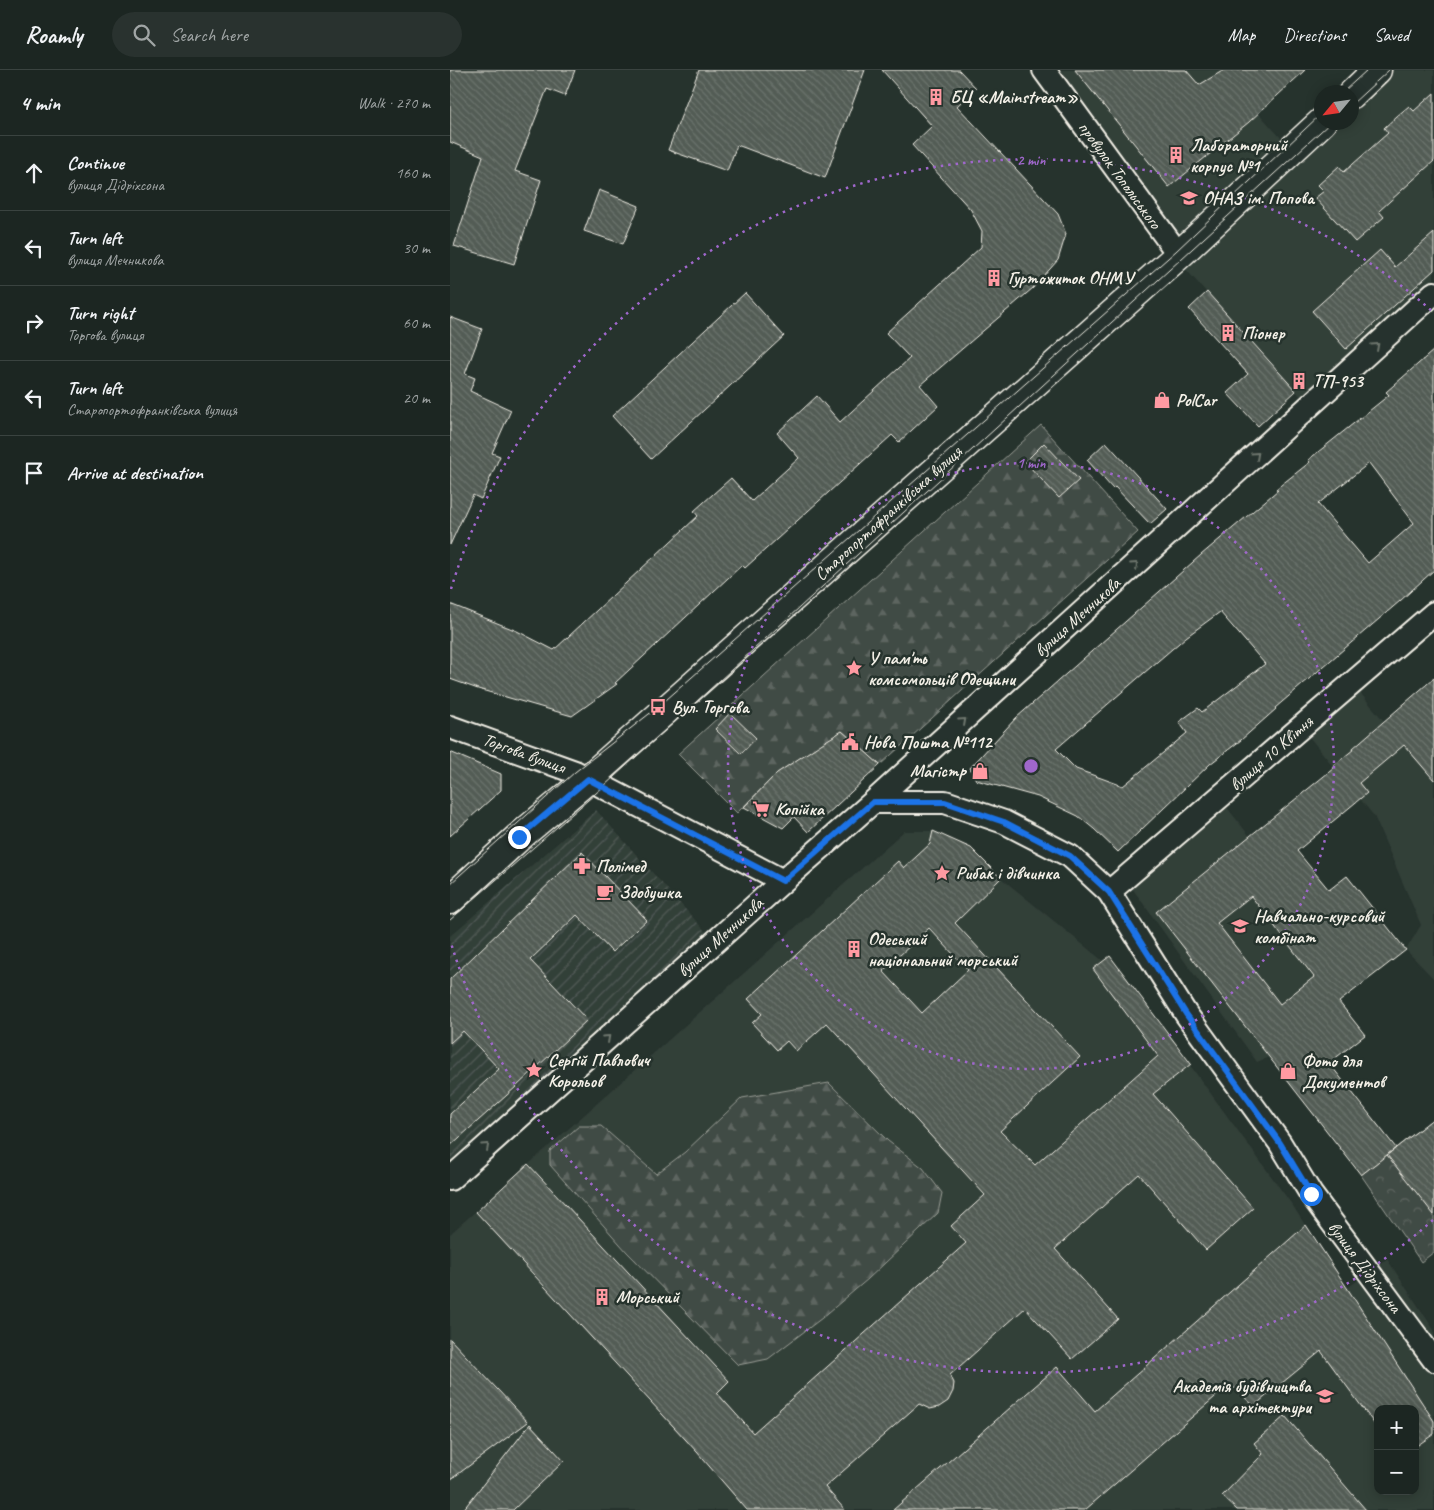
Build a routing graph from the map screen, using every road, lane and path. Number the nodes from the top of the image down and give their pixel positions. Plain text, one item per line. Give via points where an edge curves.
1 (1044, 70) edge
2 (1377, 70) edge
3 (1359, 87) edge
4 (1314, 129) edge
5 (1179, 255) junction
6 (1434, 294) edge
7 (1434, 613) edge
8 (450, 727) edge
9 (588, 779) junction
10 (873, 802) junction
11 (783, 881) junction
12 (1109, 892) junction
13 (450, 900) edge
14 (450, 1179) edge
15 (1434, 1360) edge

1 - 5 street, провулок Топольського
2 - 3 main road
4 - 5 main road, Старопортофранківська вулиця
5 - 9 main road, Старопортофранківська вулиця
10 -> 6 street, вулиця Мечникова
7 - 12 street, вулиця 10 Квітня
8 - 9 street, Торгова вулиця
9 - 11 street, Торгова вулиця
9 - 13 main road, Старопортофранківська вулиця
10 - 11 street, вулиця Мечникова
10 - 12 street, вулиця Дідріхсона via 945,802 1004,822 1070,856
14 -> 11 street, вулиця Мечникова
12 - 15 street, вулиця Дідріхсона via 1186,1014 1280,1143 1311,1194

